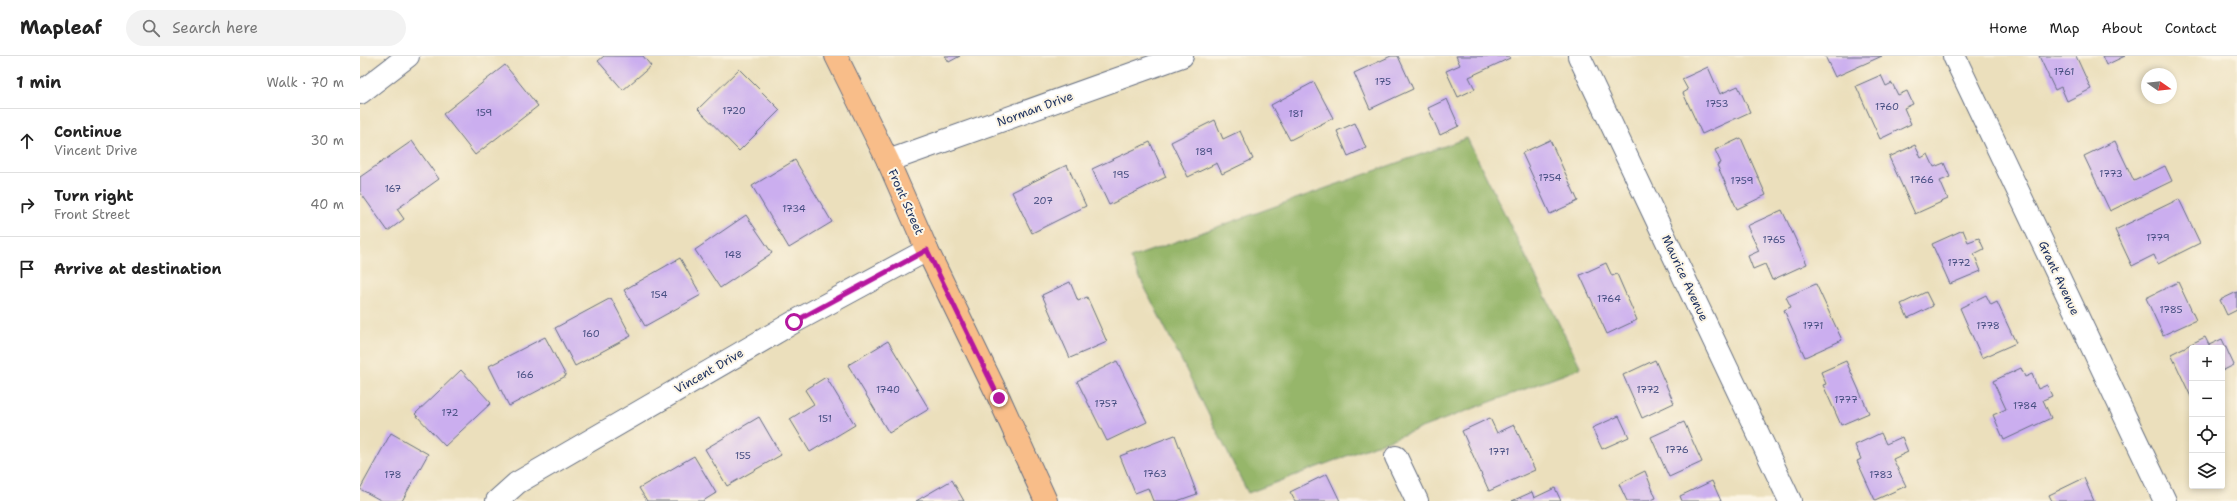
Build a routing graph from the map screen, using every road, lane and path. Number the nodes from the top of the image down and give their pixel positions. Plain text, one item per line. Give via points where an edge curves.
1 (408, 56) edge
2 (836, 56) edge
3 (1182, 56) edge
4 (1579, 56) edge
5 (1954, 56) edge
6 (360, 94) edge
7 (888, 161) junction
8 (927, 250) junction
9 (1396, 456) dead end
10 (497, 501) edge
11 (1046, 501) edge
12 (1417, 501) edge
13 (1790, 501) edge
14 (2164, 501) edge

1 - 6 street
2 - 7 main road, Front Street
3 - 7 street, Norman Drive
4 - 13 street, Maurice Avenue
5 - 14 street, Grant Avenue
7 - 8 main road, Front Street
8 - 10 street, Vincent Drive via 794,322 524,479
8 - 11 main road, Front Street
9 - 12 street

